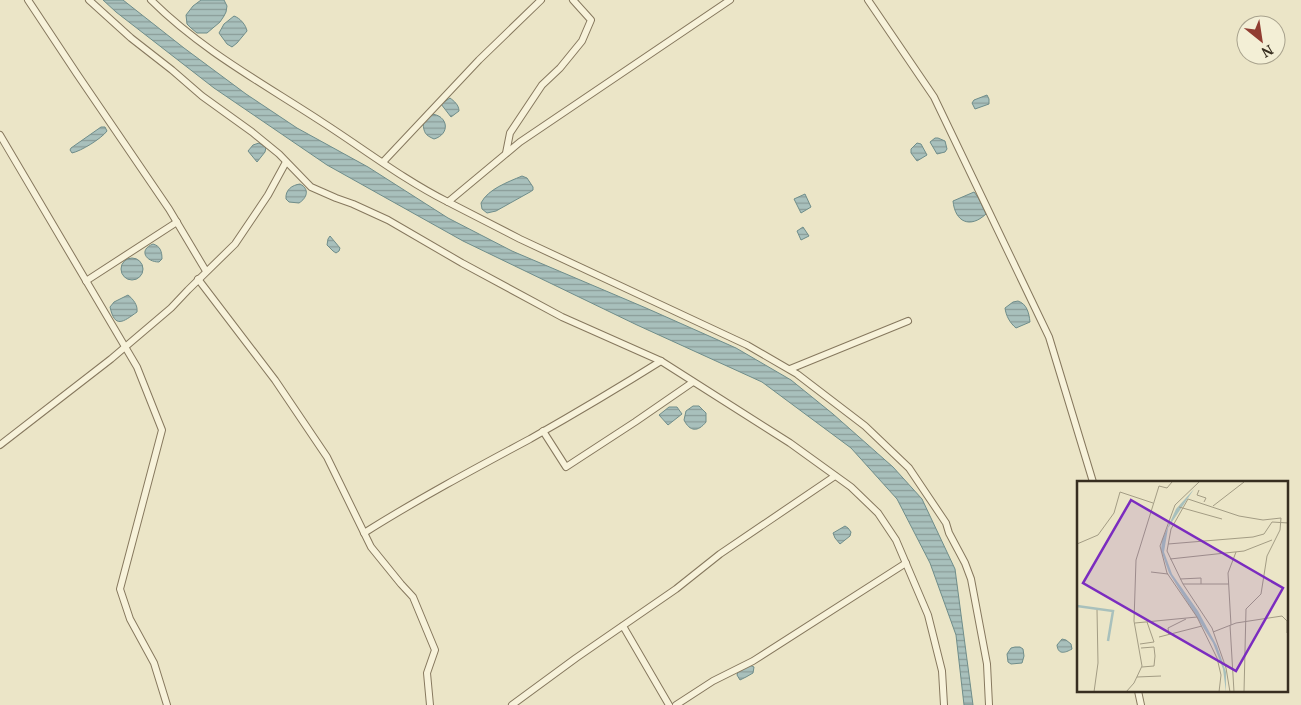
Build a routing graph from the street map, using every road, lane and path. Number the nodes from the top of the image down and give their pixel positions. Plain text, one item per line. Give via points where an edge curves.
1 (28, 0) edge
2 (89, 0) edge
3 (151, 0) edge
4 (541, 0) edge
5 (573, 0) edge
6 (730, 0) edge
7 (868, 0) edge
8 (0, 134) edge
9 (506, 153) junction
10 (286, 162) junction
11 (383, 162) junction
12 (448, 202) junction
13 (177, 222) junction
14 (206, 271) junction
15 (198, 279) junction
16 (86, 280) junction
17 (908, 321) dead end
18 (125, 347) junction
19 (661, 361) junction
20 (790, 370) junction
21 (693, 382) junction
22 (543, 431) junction
23 (0, 445) edge
24 (836, 476) junction
25 (1093, 481) edge
26 (364, 533) junction
27 (906, 563) junction
28 (623, 626) junction
29 (1138, 692) edge
30 (167, 705) edge
31 (430, 705) edge
32 (512, 705) edge
33 (669, 705) edge
34 (676, 705) edge
35 (944, 705) edge
36 (989, 705) edge
37 (1141, 705) edge

1 - 13 street
2 - 10 street via 131,38
3 - 11 street via 207,47
4 - 11 street
5 - 9 street via 591,20 582,41 542,84 510,132
6 - 9 street
7 - 25 street via 934,97 1049,336
8 - 16 street
9 - 12 street
10 - 14 street via 235,244
10 - 19 street via 311,187 388,220 562,317
11 - 12 street
12 - 20 street via 747,344
13 - 14 street
13 - 16 street
14 - 15 street
15 - 18 street via 171,308
15 - 26 street via 275,380 327,457
16 - 18 street
17 - 20 street
18 - 23 street
18 - 30 street via 137,367 162,430 120,589 130,619 154,663
19 - 21 street
19 - 22 street
20 - 36 street via 864,426 909,468 946,523 971,579 987,664
21 - 22 street via 566,467
21 - 24 street
22 - 26 street
24 - 27 street via 878,513 896,540
24 - 28 street via 720,554
26 - 31 street via 371,547 413,597 435,650 427,673
27 - 34 street
27 - 35 street via 928,615 942,670
28 - 32 street
28 - 33 street
29 - 37 street

